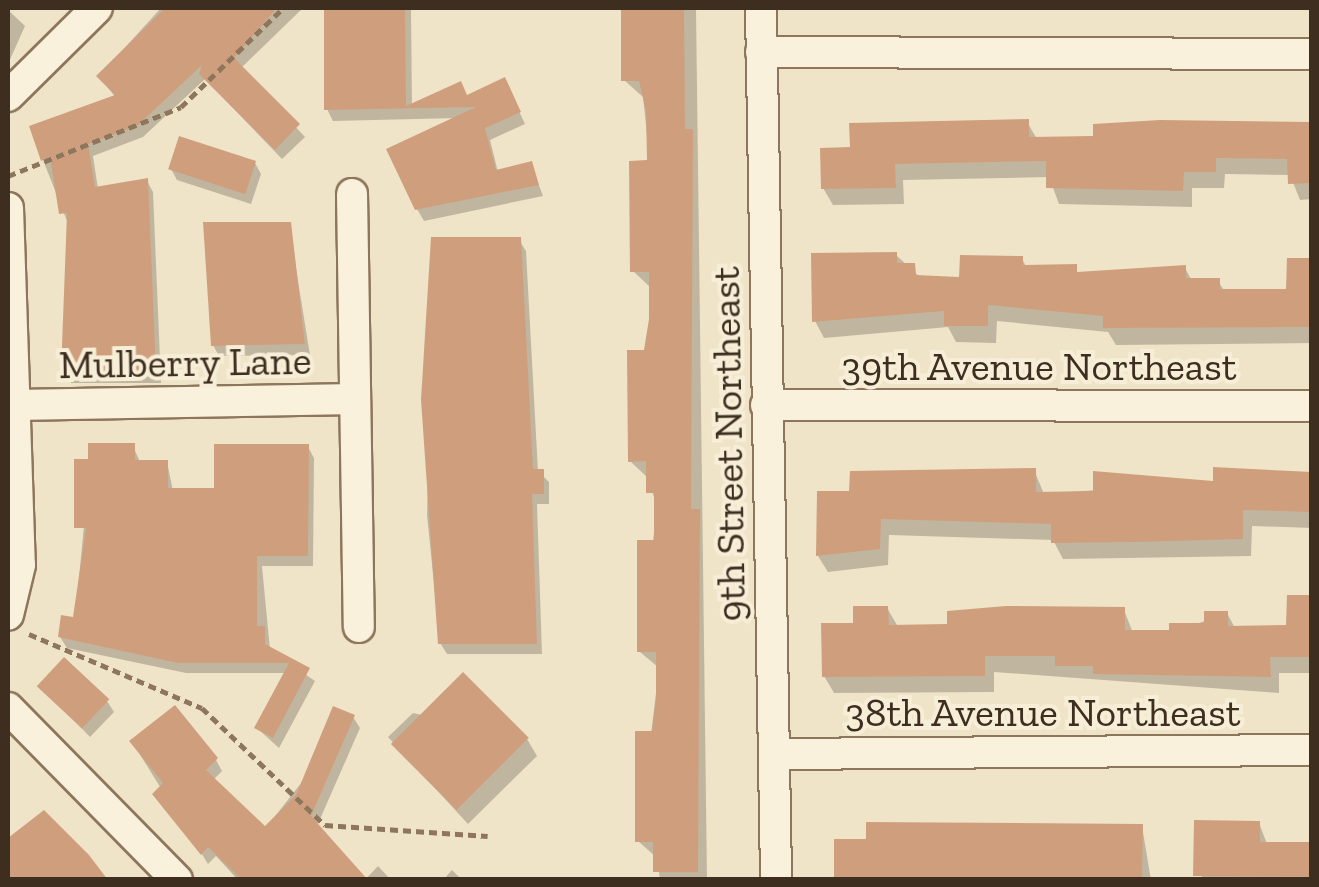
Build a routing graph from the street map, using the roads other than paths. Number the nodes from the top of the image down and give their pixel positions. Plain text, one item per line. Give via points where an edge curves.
1 (97, 8) edge
2 (760, 8) edge
3 (761, 52) junction
4 (1312, 54) edge
5 (8, 96) edge
6 (352, 194) dead end
7 (8, 208) edge
8 (355, 399) junction
9 (16, 404) junction
10 (766, 405) junction
11 (1312, 406) edge
12 (16, 624) edge
13 (359, 627) dead end
14 (8, 708) edge
15 (1312, 750) edge
16 (774, 754) junction
17 (177, 880) edge
18 (776, 880) edge

1 - 5 street
2 - 3 street, 9th Street Northeast
3 - 4 street
3 - 10 street, 9th Street Northeast
6 - 8 street, Mulberry Lane
7 - 9 street
8 - 9 street, Mulberry Lane
8 - 13 street, Mulberry Lane
9 - 12 street
10 - 11 street, 39th Avenue Northeast
10 - 16 street, 9th Street Northeast
14 - 17 street
15 - 16 street, 38th Avenue Northeast
16 - 18 street, 9th Street Northeast

